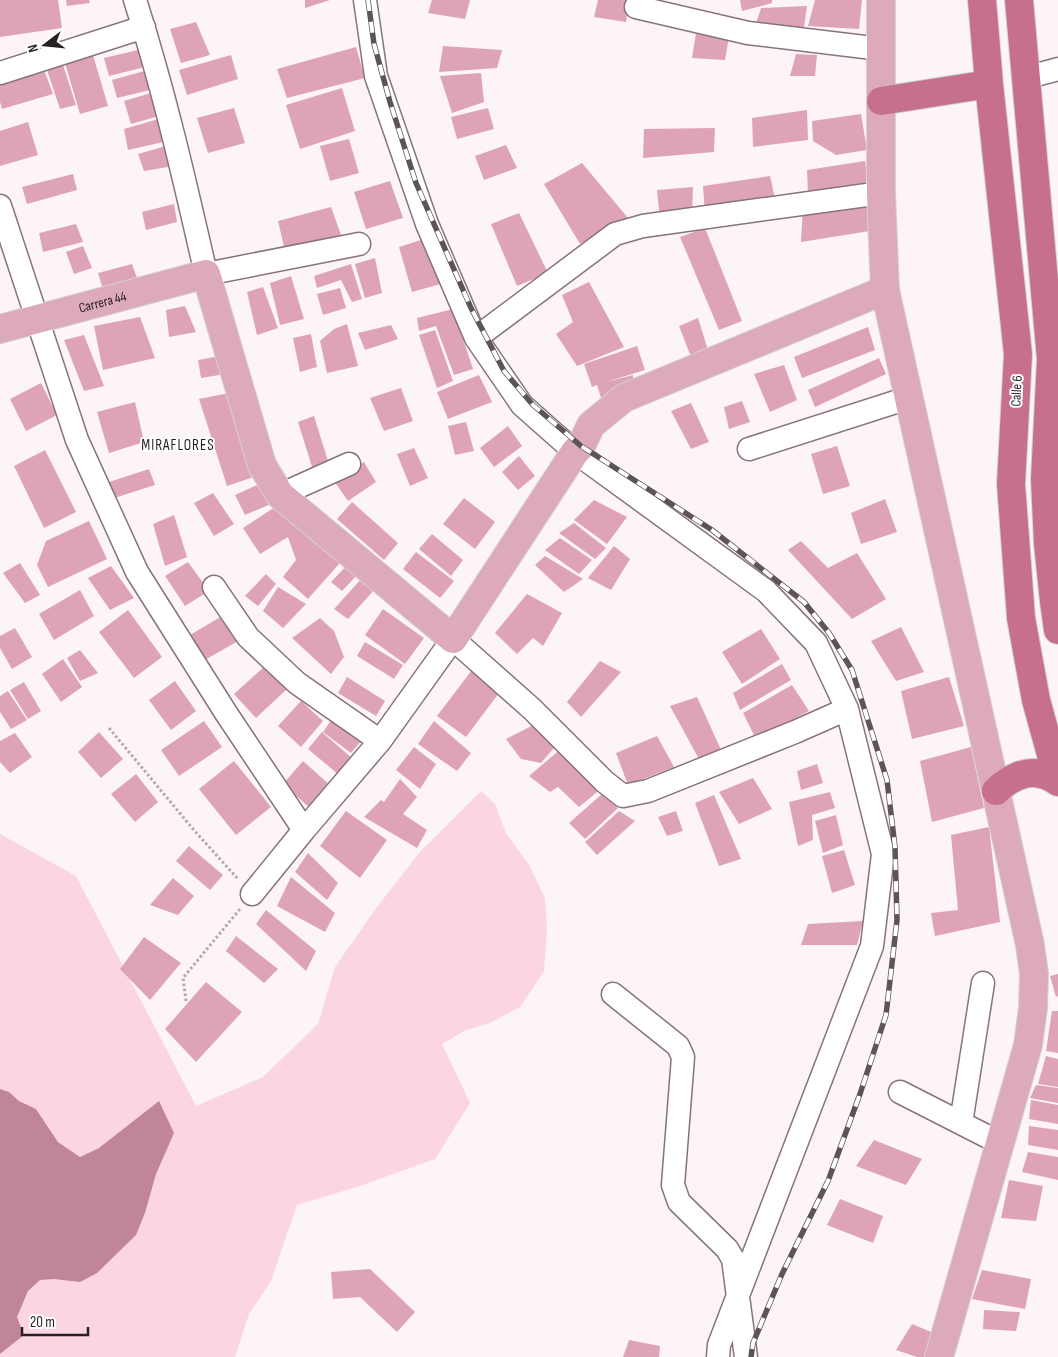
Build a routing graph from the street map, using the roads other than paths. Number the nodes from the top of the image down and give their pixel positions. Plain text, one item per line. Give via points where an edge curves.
1 (136, 0) edge
2 (365, 0) edge
3 (882, 0) edge
4 (982, 0) edge
5 (1019, 0) edge
6 (636, 6) dead end
7 (144, 27) junction
8 (881, 49) junction
9 (1058, 69) edge
10 (0, 73) edge
11 (1025, 78) junction
12 (989, 84) junction
13 (881, 101) junction
14 (881, 193) junction
15 (0, 206) edge
16 (359, 244) dead end
17 (206, 274) junction
18 (1052, 285) edge
19 (885, 290) junction
20 (38, 319) junction
21 (0, 329) edge
22 (476, 338) junction
23 (908, 398) junction
24 (749, 449) dead end
25 (575, 452) junction
26 (349, 464) dead end
27 (280, 495) junction
28 (1053, 543) edge
29 (214, 587) dead end
30 (1058, 630) edge
31 (453, 639) junction
32 (847, 709) junction
33 (380, 741) junction
34 (1058, 781) edge
35 (996, 791) junction
36 (304, 830) junction
37 (252, 894) road end
38 (983, 983) dead end
39 (613, 994) dead end
40 (900, 1092) dead end
41 (961, 1123) junction
42 (1000, 1143) junction
43 (738, 1297) junction
44 (718, 1357) edge
45 (746, 1357) edge
46 (939, 1357) edge

1 - 7 street
2 - 22 street via 376,76 427,224
3 - 8 main road
4 - 12 highway, Calle 6
5 - 11 highway
6 - 8 street via 748,33
7 - 10 street
7 - 17 street via 178,150
8 - 13 main road
9 - 11 street
11 - 18 highway
12 - 13 highway
12 - 34 highway, Calle 6 via 1018,354 1011,484 1021,618 1036,700
13 - 14 main road
14 - 19 main road
14 - 22 street via 643,226 616,234
15 - 20 street
16 - 17 street
17 - 20 main road, Carrera 44
17 - 27 main road via 262,464
18 - 28 highway via 1045,479
19 - 23 main road
19 - 25 main road via 624,398 591,425
20 - 21 main road, Carrera 44
20 - 36 street via 78,440 137,572
22 - 25 street via 522,405
23 - 24 street
23 - 35 main road
25 - 31 main road
25 - 32 street via 766,591 816,643
26 - 27 street
27 - 31 main road
28 - 30 highway
29 - 33 street via 248,637 290,676
31 - 32 street via 623,796 648,791
31 - 33 street
32 - 43 street via 883,854 872,946
33 - 36 street
34 - 35 highway via 1035,773 1020,774
35 - 42 main road via 1034,974 1028,1044
36 - 37 street
38 - 41 street
39 - 43 street via 678,1046 683,1057 673,1185 679,1202 728,1249 733,1259
40 - 41 street
41 - 42 street
42 - 46 main road
43 - 44 street
43 - 45 street

